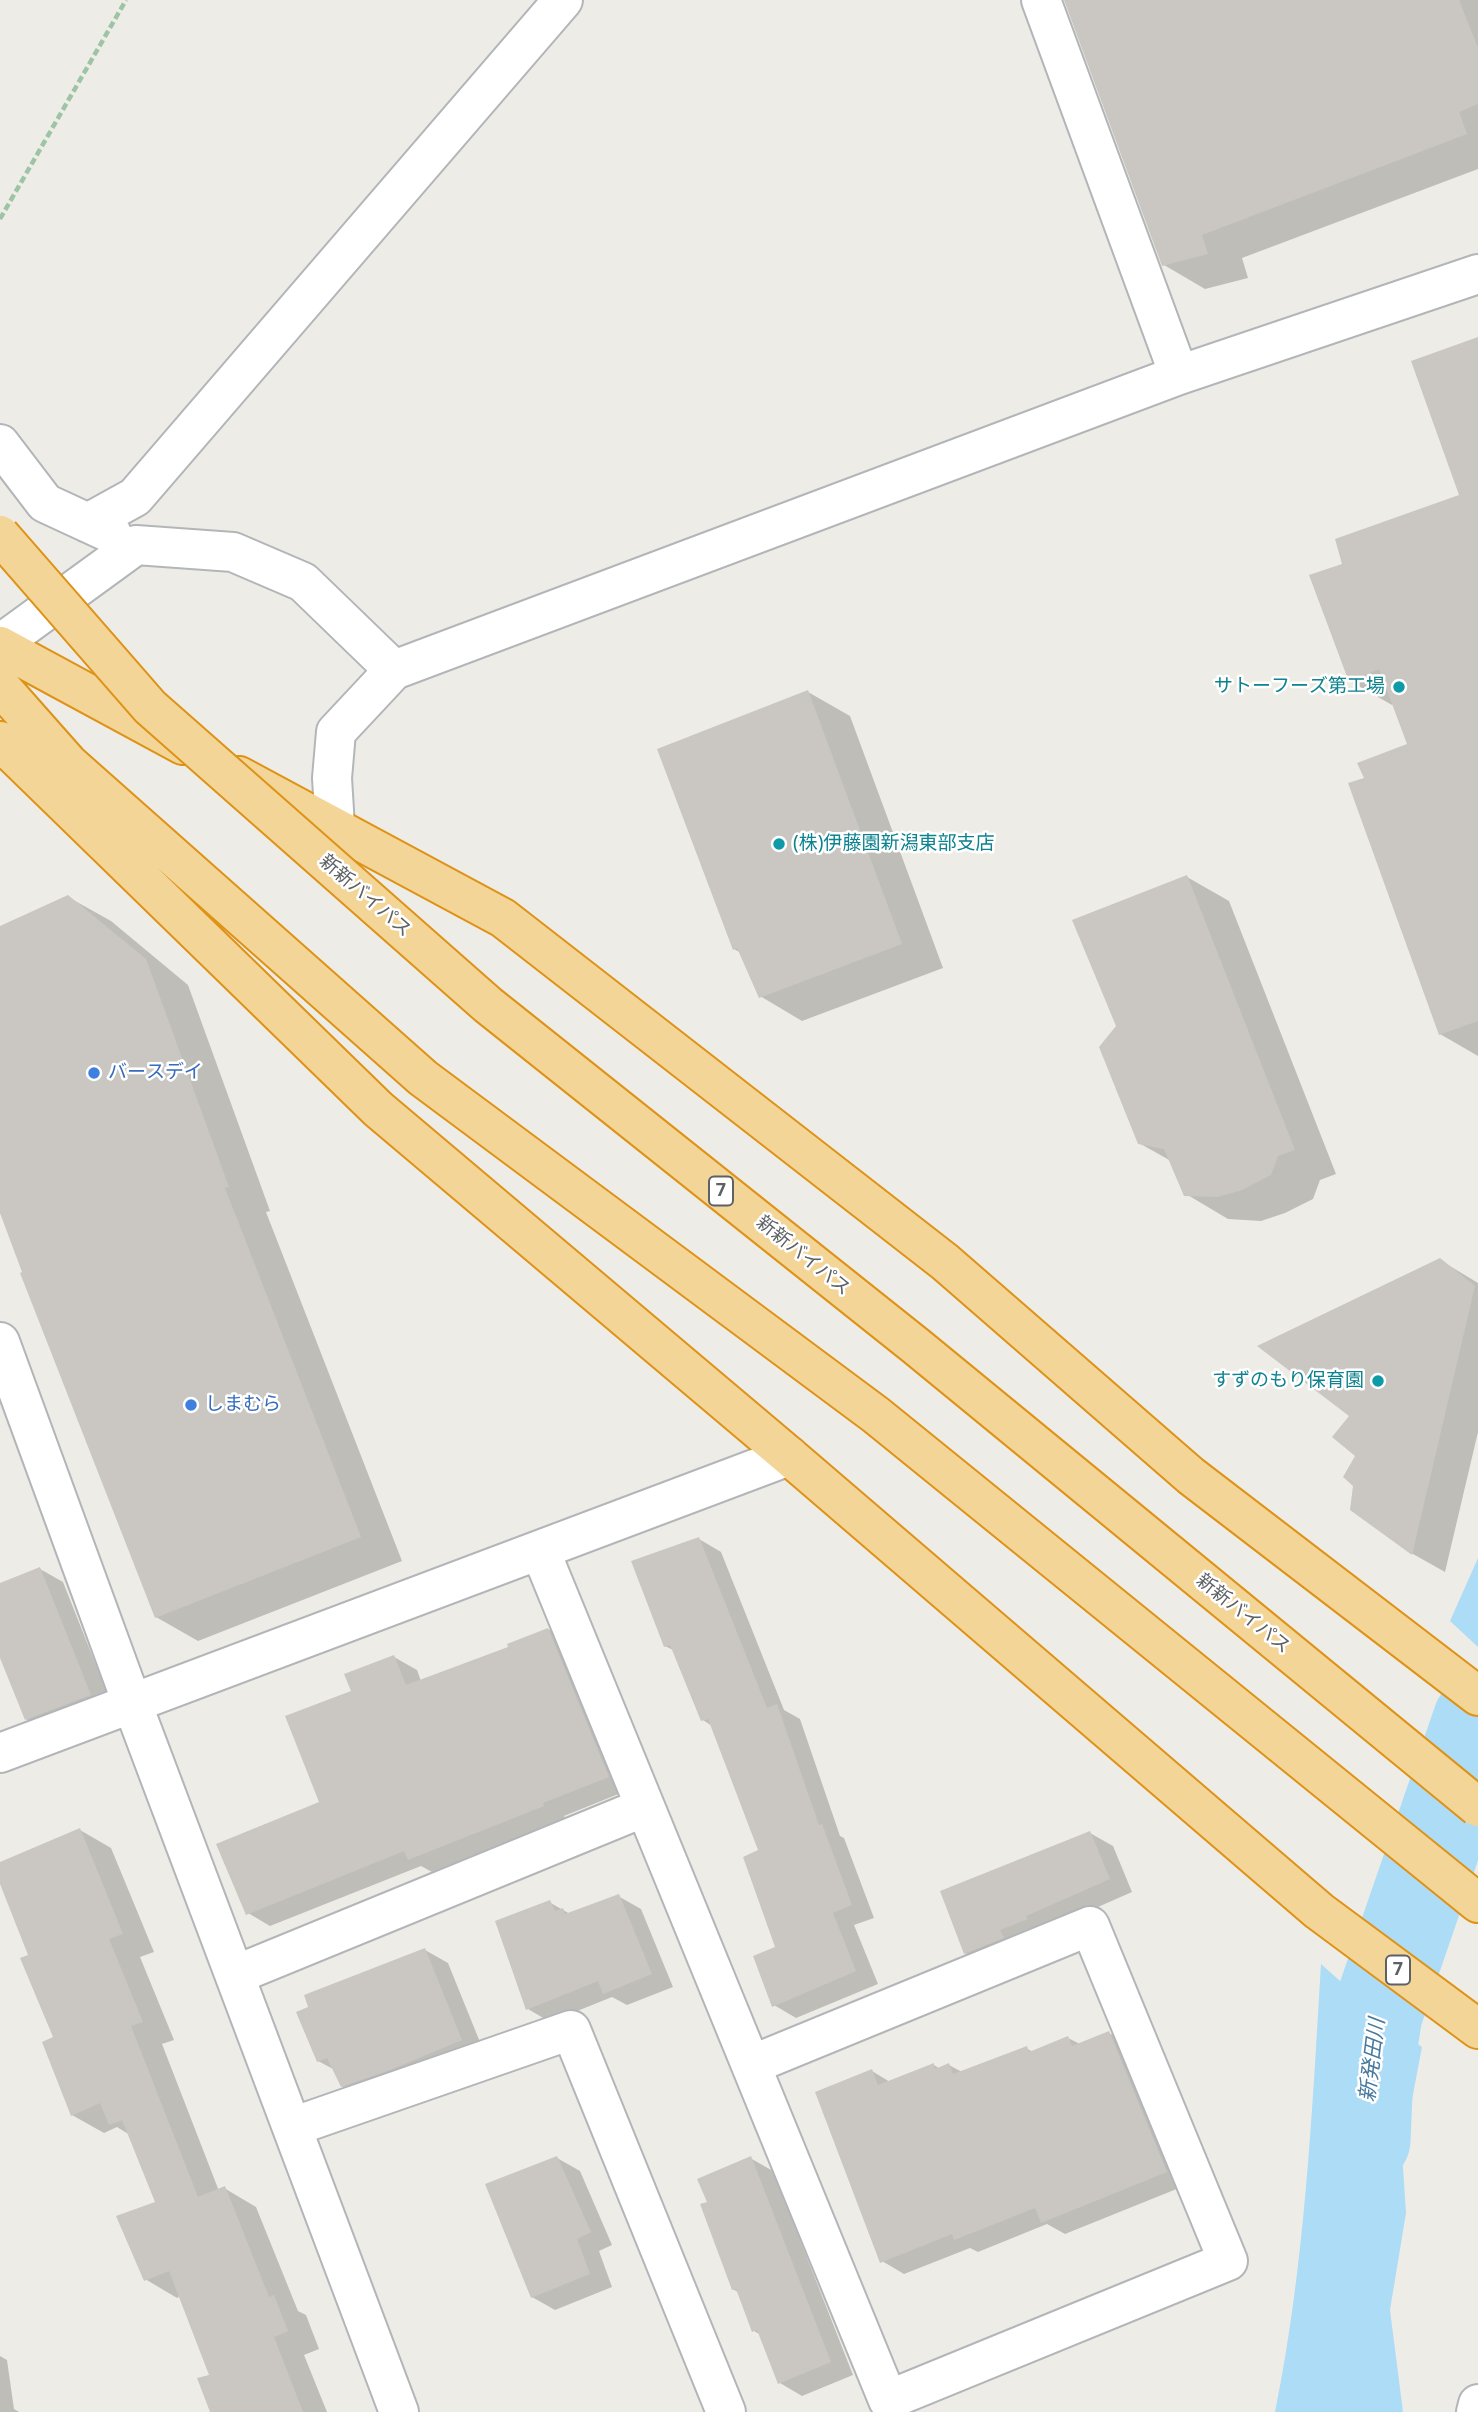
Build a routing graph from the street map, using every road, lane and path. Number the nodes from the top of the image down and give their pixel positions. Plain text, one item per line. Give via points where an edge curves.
1 (126, 0) edge
2 (563, 0) edge
3 (1041, 0) edge
4 (0, 219) edge
5 (1478, 274) edge
6 (1179, 374) junction
7 (0, 444) edge
8 (88, 523) junction
9 (0, 536) edge
10 (136, 545) junction
11 (0, 645) edge
12 (394, 670) junction
13 (0, 687) edge
14 (0, 741) edge
15 (335, 827) junction
16 (0, 1342) edge
17 (789, 1456) junction
18 (540, 1550) junction
19 (1478, 1696) edge
20 (132, 1703) junction
21 (0, 1753) edge
22 (645, 1807) junction
23 (1478, 1807) edge
24 (1478, 1903) edge
25 (235, 1975) junction
26 (1478, 2029) edge
27 (751, 2065) junction
28 (292, 2127) junction
29 (1478, 2404) edge
30 (399, 2412) edge
31 (726, 2412) edge
32 (1476, 2412) edge

1 - 4 path
2 - 8 street via 135,497
3 - 6 street
5 - 6 street
6 - 12 street
7 - 8 street via 45,503
8 - 10 street
9 - 23 highway, 新新バイパス / 7, bridge via 150,707 488,1005 916,1346
10 - 11 street
10 - 12 street via 233,552 303,582
11 - 15 highway
12 - 15 street via 336,732 332,778
13 - 24 highway via 69,764 423,1078 876,1415
14 - 17 highway, 7 via 378,1109
15 - 19 highway via 503,918 945,1262 1191,1476
16 - 20 street
17 - 18 street
17 - 26 highway, 7 via 1319,1911
18 - 20 street
18 - 22 street
20 - 21 street
20 - 25 street
22 - 25 street
22 - 27 street
25 - 28 street
27 - 27 street via 888,2400 1228,2261 1090,1926
28 - 30 street
28 - 31 street via 571,2030
29 - 32 street

